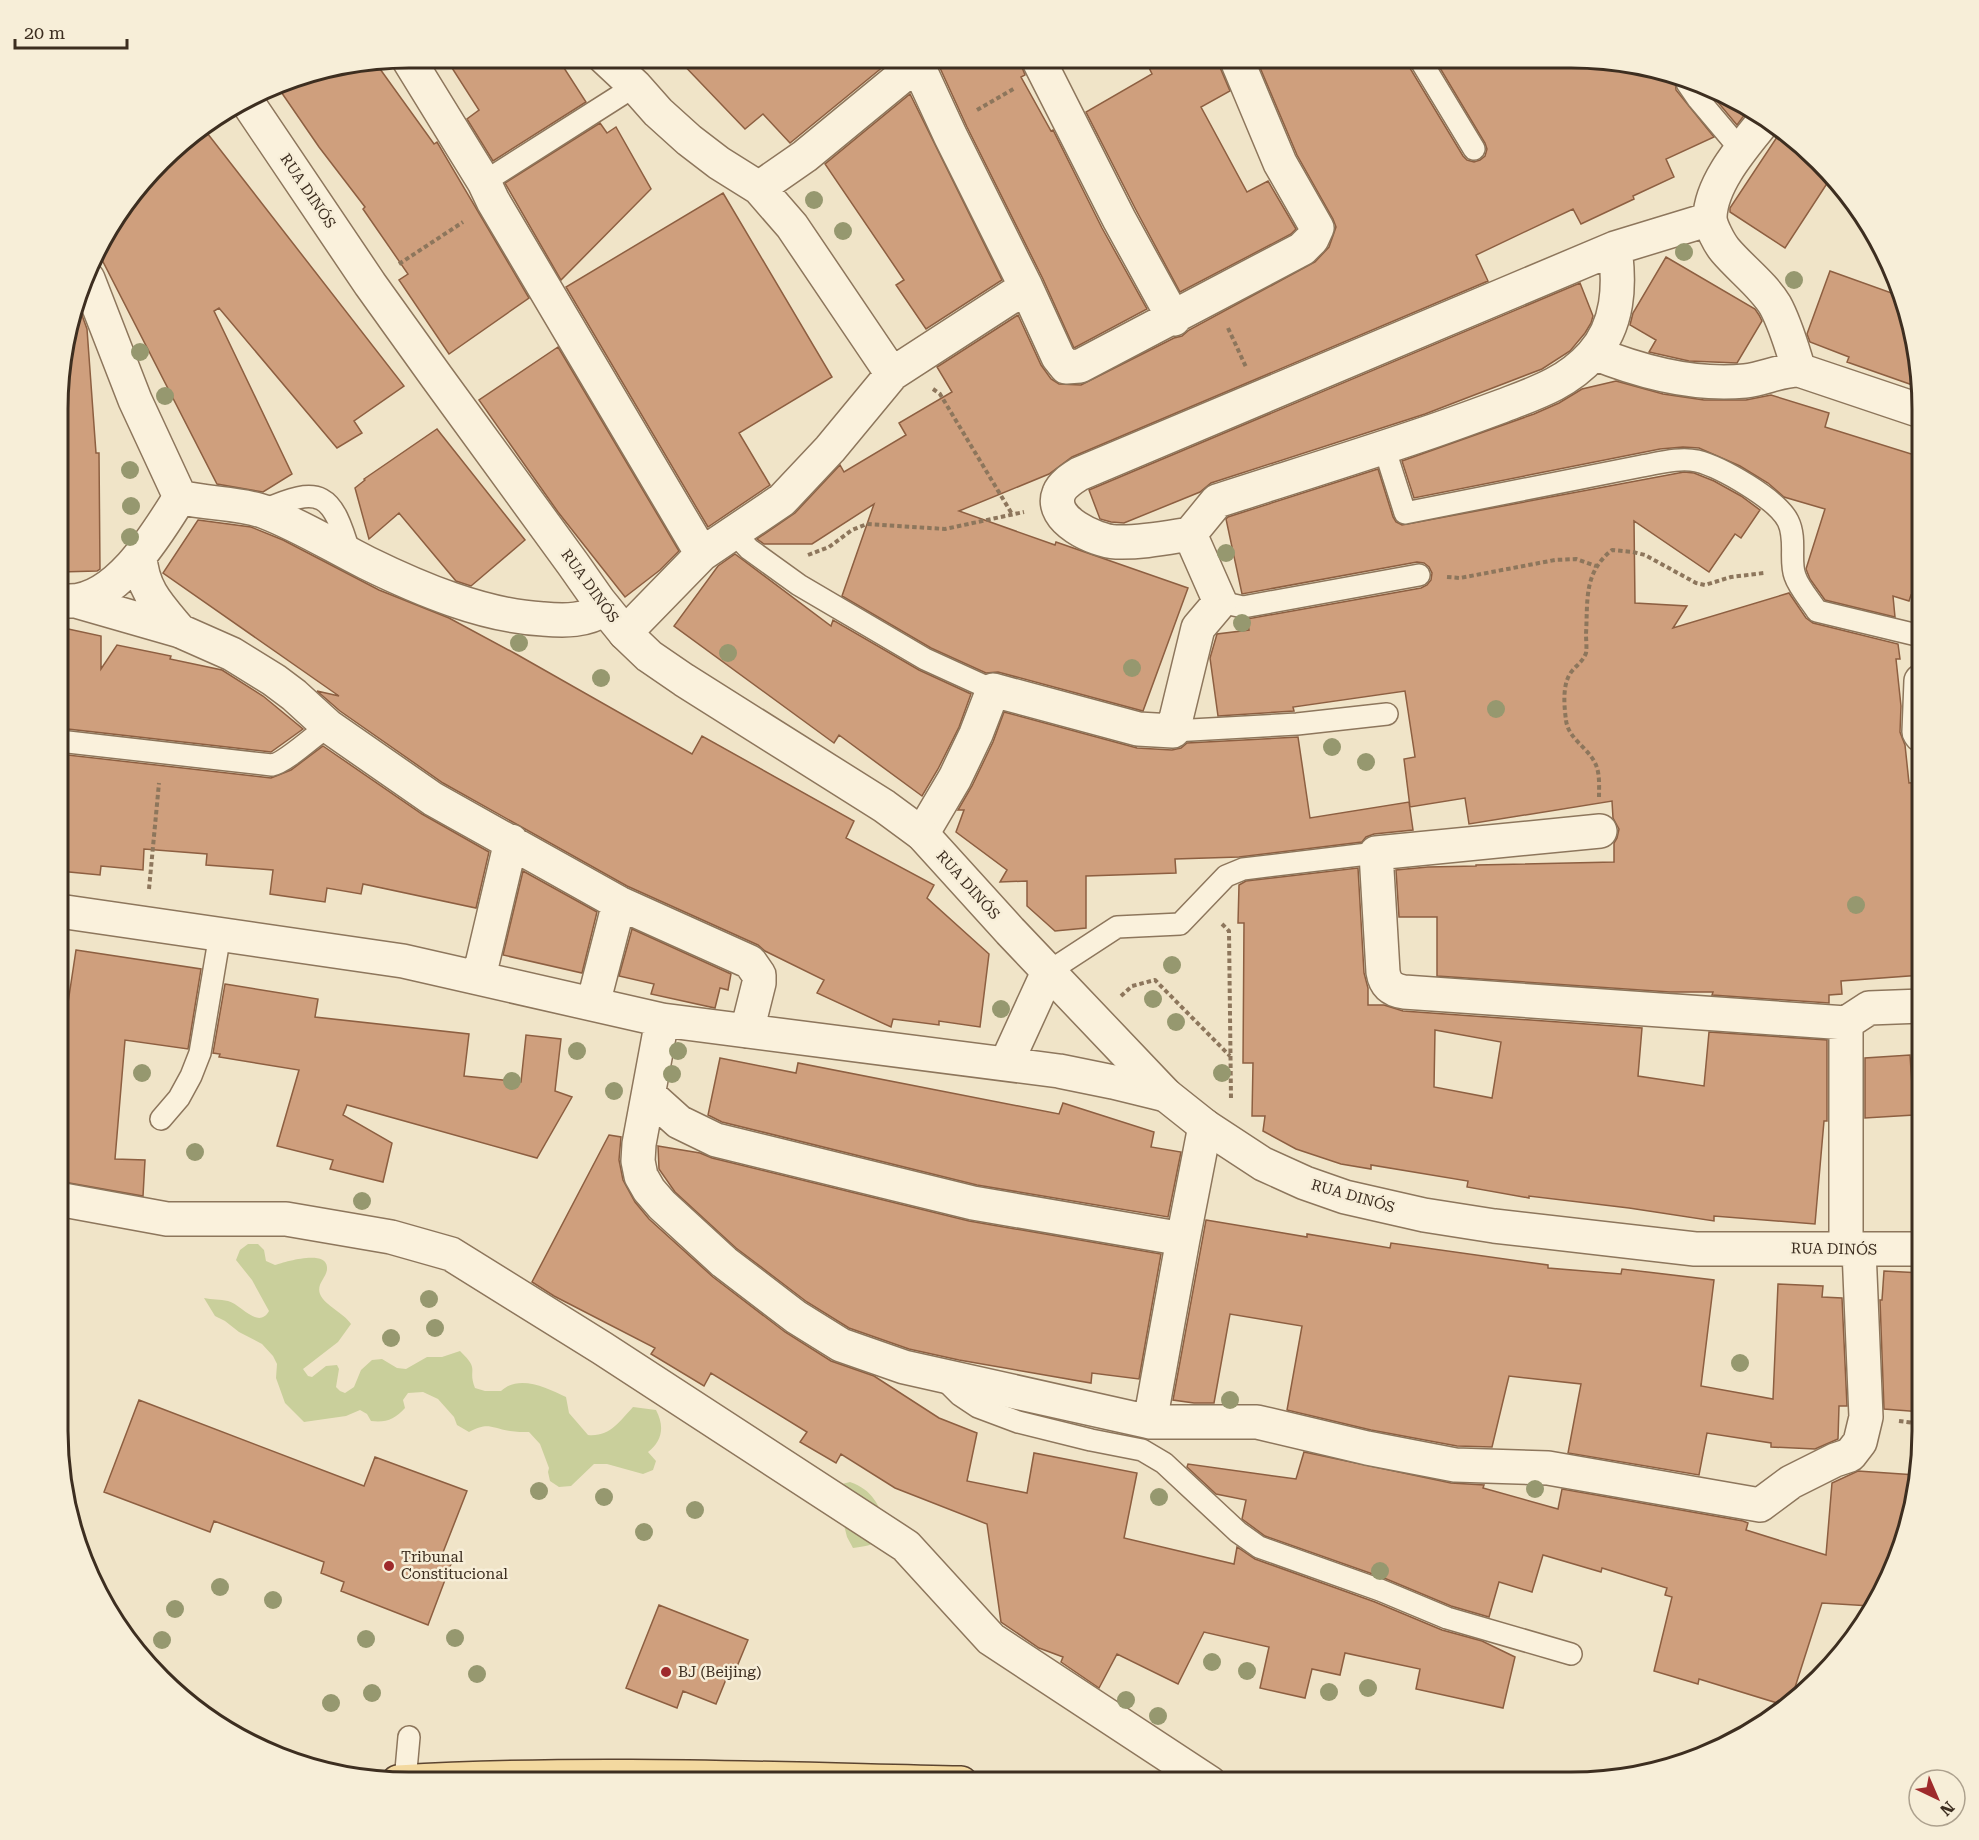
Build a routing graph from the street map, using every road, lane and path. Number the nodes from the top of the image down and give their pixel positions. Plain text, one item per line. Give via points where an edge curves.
1 (414, 68) edge
2 (616, 68) edge
3 (907, 68) edge
4 (920, 68) edge
5 (1034, 68) edge
6 (1042, 68) edge
7 (1240, 68) edge
8 (1425, 68) edge
9 (635, 86) junction
10 (1692, 90) edge
11 (251, 107) edge
12 (1760, 125) edge
13 (947, 128) junction
14 (1474, 149) dead end
15 (1741, 150) junction
16 (759, 188) junction
17 (488, 192) junction
18 (1710, 219) junction
19 (1615, 248) junction
20 (370, 284) junction
21 (91, 285) edge
22 (1026, 287) junction
23 (1214, 297) junction
24 (1174, 319) junction
25 (1594, 354) junction
26 (1799, 370) junction
27 (892, 374) junction
28 (1260, 398) junction
29 (1912, 408) edge
30 (1384, 447) junction
31 (180, 497) junction
32 (1057, 504) junction
33 (1012, 514) junction
34 (734, 533) junction
35 (1190, 534) junction
36 (702, 554) junction
37 (140, 556) junction
38 (762, 558) junction
39 (1596, 566) junction
40 (1419, 575) joint
41 (1794, 575) junction
42 (69, 601) edge
43 (1220, 602) junction
44 (615, 621) junction
45 (180, 631) junction
46 (1912, 634) edge
47 (993, 690) junction
48 (1387, 714) dead end
49 (328, 726) junction
50 (1173, 731) junction
51 (67, 742) edge
52 (162, 752) junction
53 (1600, 831) joint
54 (922, 834) junction
55 (511, 842) junction
56 (1376, 854) junction
57 (1201, 902) junction
58 (619, 903) junction
59 (67, 912) edge
60 (146, 923) junction
61 (220, 934) junction
62 (1048, 972) junction
63 (479, 977) junction
64 (593, 1004) junction
65 (1912, 1006) edge
66 (662, 1020) junction
67 (1846, 1023) junction
68 (747, 1031) junction
69 (1006, 1064) junction
70 (649, 1095) junction
71 (1166, 1095) junction
72 (161, 1119) dead end
73 (1218, 1135) junction
74 (67, 1200) edge
75 (1183, 1239) junction
76 (1912, 1249) edge
77 (1852, 1250) junction
78 (939, 1374) junction
79 (1149, 1422) junction
80 (1571, 1654) dead end
81 (409, 1737) dead end
82 (403, 1772) edge
83 (1195, 1772) edge

1 - 17 street
2 - 9 street
3 - 16 street via 805,156
4 - 13 street
5 - 13 path
6 - 24 street
7 - 23 street via 1280,163 1317,228 1302,249
8 - 14 lane
9 - 16 street via 689,140
9 - 17 lane
10 - 15 lane
11 - 20 street, RUA DINÓS
12 - 15 street
13 - 22 street
15 - 18 street via 1715,197
16 - 27 street via 792,226
17 - 20 path
17 - 36 street
18 - 19 street
18 - 26 street via 1724,248 1774,303
19 - 25 street via 1617,304
19 - 28 street
20 - 44 street, RUA DINÓS
21 - 31 street via 135,400
22 - 24 street via 1066,367 1080,366
22 - 27 street
23 - 24 street
23 - 28 path
25 - 26 street via 1651,374 1706,380 1743,381
25 - 30 street via 1575,373 1552,387
26 - 29 street
27 - 33 path via 940,394
27 - 34 street via 782,500
28 - 32 street via 1079,474 1066,483 1058,494
30 - 35 street via 1217,501
30 - 41 lane via 1405,513 1642,466 1696,461 1748,485 1771,501 1788,520 1794,542
31 - 37 street
31 - 44 street via 262,511 456,601 524,618 591,617
32 - 33 path
32 - 35 street via 1061,515 1072,524 1113,542
33 - 38 path via 945,529 867,524 809,555
34 - 36 street
34 - 38 lane
35 - 43 street
36 - 44 street
37 - 42 street via 107,589 95,596
37 - 45 street via 146,588
38 - 47 lane via 799,585 888,637
39 - 40 path via 1576,559 1460,578
39 - 41 path via 1612,550 1621,550 1660,561 1704,585 1763,573
39 - 53 path via 1589,587 1586,653 1566,680 1565,693 1566,722 1596,766
40 - 43 lane via 1243,607
41 - 46 lane via 1817,611
42 - 45 street
43 - 50 street via 1198,628
44 - 54 street, RUA DINÓS via 649,656
45 - 49 street via 253,666
47 - 50 street via 1138,729
47 - 54 street via 955,778
48 - 50 lane
49 - 52 lane via 279,764
49 - 55 street via 433,799
51 - 52 lane
52 - 60 path
53 - 56 street
54 - 62 street, RUA DINÓS
55 - 58 street
55 - 63 street
56 - 57 lane via 1243,869 1226,876
56 - 67 street via 1384,979 1395,991
57 - 62 lane via 1180,924 1117,927
57 - 73 path via 1229,931
58 - 64 street
58 - 68 street via 750,962 759,975 759,983
59 - 60 street
60 - 61 street
61 - 63 street via 403,961
61 - 72 lane via 200,1053 179,1098
62 - 69 street
62 - 71 street, RUA DINÓS
63 - 64 street
64 - 66 street
65 - 67 street via 1869,1008
66 - 68 street
66 - 70 street
67 - 77 street
68 - 69 street
69 - 71 street via 1059,1071
70 - 75 street via 679,1122 716,1140 973,1203
70 - 78 street via 638,1161 641,1176 662,1205 758,1289 841,1345 904,1367
71 - 73 street, RUA DINÓS
73 - 75 street
73 - 77 street, RUA DINÓS via 1263,1164 1305,1183 1345,1197 1424,1215 1695,1249
74 - 83 street via 167,1219 286,1219 391,1237 451,1254 906,1546 992,1639
75 - 79 street
76 - 77 street, RUA DINÓS
77 - 79 street via 1866,1417 1860,1442 1850,1455 1791,1482 1760,1505 1548,1468 1455,1465 1257,1422
78 - 79 street
78 - 80 lane via 978,1407 1018,1422 1142,1450 1164,1462 1259,1547 1447,1618
81 - 82 lane

